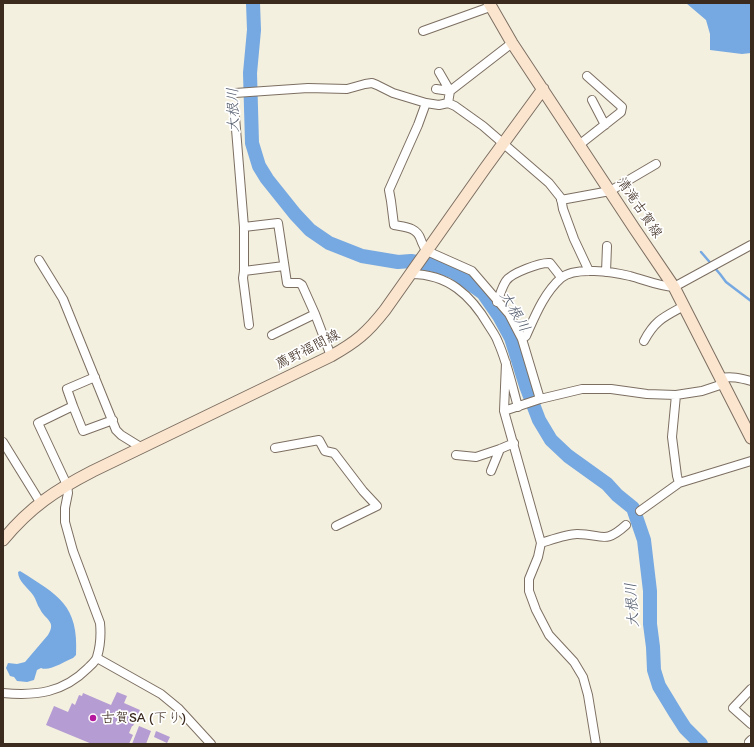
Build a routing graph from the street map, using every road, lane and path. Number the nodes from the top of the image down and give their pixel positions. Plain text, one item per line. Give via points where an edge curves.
1 (490, 5) edge
2 (423, 31) dead end
3 (512, 43) junction
4 (439, 72) dead end
5 (587, 76) dead end
6 (436, 89) dead end
7 (543, 89) junction
8 (450, 91) junction
9 (235, 93) dead end
10 (592, 100) dead end
11 (426, 103) junction
12 (448, 103) junction
13 (235, 117) dead end
14 (605, 125) junction
15 (504, 144) junction
16 (579, 145) junction
17 (656, 164) dead end
18 (610, 191) junction
19 (561, 200) junction
20 (244, 227) junction
21 (751, 245) edge
22 (607, 246) dead end
23 (425, 254) junction
24 (39, 260) dead end
25 (284, 266) junction
26 (589, 271) junction
27 (244, 272) junction
28 (606, 272) junction
29 (411, 274) junction
30 (561, 277) junction
31 (674, 287) junction
32 (497, 302) junction
33 (684, 306) junction
34 (315, 314) junction
35 (249, 325) dead end
36 (272, 335) dead end
37 (522, 339) junction
38 (644, 341) dead end
39 (331, 356) junction
40 (506, 363) junction
41 (95, 377) junction
42 (722, 381) junction
43 (751, 381) edge
44 (676, 395) junction
45 (540, 399) junction
46 (73, 406) junction
47 (518, 407) junction
48 (504, 411) junction
49 (113, 420) junction
50 (751, 438) edge
51 (3, 442) edge
52 (514, 442) junction
53 (142, 448) junction
54 (275, 448) dead end
55 (500, 450) junction
56 (456, 455) dead end
57 (751, 461) edge
58 (491, 471) dead end
59 (679, 483) junction
60 (67, 484) junction
61 (40, 502) junction
62 (640, 511) dead end
63 (626, 525) dead end
64 (336, 526) dead end
65 (3, 540) edge
66 (541, 543) junction
67 (97, 658) junction
68 (751, 689) edge
69 (3, 693) edge
70 (751, 724) edge
71 (751, 740) edge
72 (211, 744) edge
73 (596, 744) edge
74 (751, 744) edge

1 - 2 street
1 - 3 main road, 清滝古賀線
3 - 7 main road, 清滝古賀線
3 - 8 street
4 - 8 street
5 - 14 street via 622,107 621,112
6 - 8 street
7 - 15 main road, 薦野福間線
7 - 16 main road, 清滝古賀線
8 - 12 street
9 - 11 street via 308,88 347,89 372,83 393,93
10 - 14 street
11 - 12 street
11 - 23 street via 389,190 394,225 417,232
12 - 15 street
13 - 20 street
14 - 16 street
15 - 19 street via 549,183
15 - 23 main road, 薦野福間線
16 - 18 main road, 清滝古賀線
17 - 18 street
18 - 19 street
18 - 31 main road, 清滝古賀線
19 - 26 street via 574,239
20 - 25 street via 278,223
20 - 27 street
21 - 31 street
22 - 28 street
23 - 29 main road, 薦野福間線
23 - 32 street via 472,271
24 - 41 street via 63,299
25 - 27 street
25 - 34 street via 287,283 302,285
26 - 28 street
26 - 30 street
27 - 35 street
28 - 31 street
29 - 39 main road, 薦野福間線 via 364,335
29 - 40 street via 438,278 453,284 467,296 476,305 495,336
30 - 32 street via 550,263 540,264 506,280
30 - 37 street via 540,304 526,336
31 - 33 main road, 清滝古賀線
32 - 37 street via 509,314
33 - 38 street via 654,324
33 - 42 main road, 清滝古賀線
34 - 36 street
34 - 39 street
37 - 45 street
39 - 53 main road, 薦野福間線
40 - 47 street
40 - 48 street
41 - 46 street via 67,390
41 - 49 street
42 - 43 street via 728,376
42 - 44 street via 702,391
42 - 50 main road, 清滝古賀線
44 - 45 street via 582,389
44 - 59 street via 672,437
45 - 47 street
46 - 49 street via 83,431
46 - 60 street via 38,423
47 - 48 street
48 - 52 street
49 - 53 street via 116,430 121,435
51 - 61 street
52 - 55 street
52 - 66 street
53 - 60 main road, 薦野福間線
54 - 64 street via 319,440 325,451 334,453 378,506
55 - 56 street via 476,457
55 - 58 street
57 - 59 street
59 - 62 street
60 - 61 main road, 薦野福間線
60 - 67 street via 65,522 100,623
61 - 65 main road, 薦野福間線
63 - 66 street via 608,538 576,534
66 - 73 street via 529,579 529,591 549,635 574,662 583,677
67 - 69 street via 77,678 60,688 33,694
67 - 72 street via 161,694 178,708
68 - 70 street via 733,708
71 - 74 street

